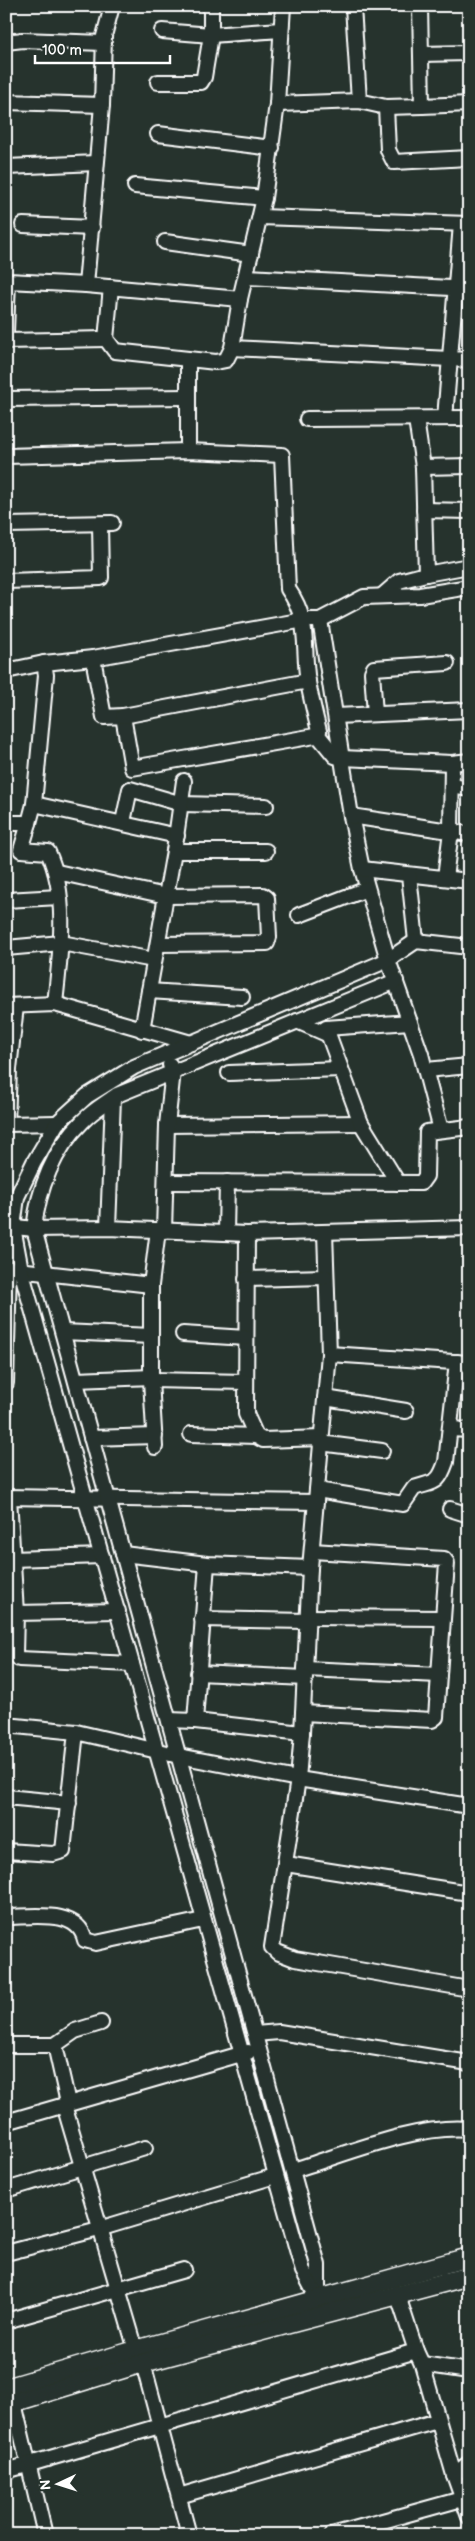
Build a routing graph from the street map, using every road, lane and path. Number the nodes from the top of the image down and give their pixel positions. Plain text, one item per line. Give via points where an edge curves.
1 (112, 6) edge
2 (211, 6) edge
3 (283, 6) edge
4 (353, 6) edge
5 (420, 6) edge
6 (281, 30) junction
7 (162, 31) dead end
8 (211, 36) junction
9 (6, 42) edge
10 (103, 43) junction
11 (469, 52) edge
12 (421, 54) junction
13 (158, 82) dead end
14 (359, 101) junction
15 (6, 102) edge
16 (277, 104) junction
17 (469, 104) edge
18 (102, 105) junction
19 (422, 106) junction
20 (386, 107) junction
21 (158, 134) dead end
22 (272, 148) junction
23 (469, 158) edge
24 (96, 163) junction
25 (7, 167) edge
26 (135, 186) dead end
27 (264, 198) junction
28 (260, 217) junction
29 (465, 224) edge
30 (23, 225) dead end
31 (92, 228) junction
32 (165, 242) dead end
33 (251, 254) junction
34 (246, 277) junction
35 (86, 285) junction
36 (111, 287) junction
37 (463, 289) edge
38 (240, 299) junction
39 (6, 327) edge
40 (6, 332) edge
41 (106, 339) junction
42 (6, 341) edge
43 (232, 348) junction
44 (188, 359) junction
45 (448, 360) junction
46 (469, 360) edge
47 (188, 397) junction
48 (6, 400) edge
49 (445, 418) junction
50 (469, 418) edge
51 (307, 419) dead end
52 (416, 419) junction
53 (188, 451) junction
54 (6, 456) edge
55 (469, 466) edge
56 (422, 467) junction
57 (424, 510) junction
58 (469, 511) edge
59 (6, 525) edge
60 (469, 566) edge
61 (426, 574) junction
62 (6, 581) edge
63 (469, 587) edge
64 (383, 594) junction
65 (304, 620) junction
66 (320, 620) junction
67 (93, 658) junction
68 (44, 663) junction
69 (447, 663) dead end
70 (6, 671) edge
71 (308, 681) junction
72 (469, 710) edge
73 (375, 714) junction
74 (122, 716) junction
75 (336, 716) junction
76 (317, 734) junction
77 (342, 758) junction
78 (469, 761) edge
79 (452, 763) junction
80 (184, 781) dead end
81 (452, 786) junction
82 (469, 789) edge
83 (34, 804) junction
84 (182, 804) junction
85 (266, 806) dead end
86 (351, 816) junction
87 (123, 822) junction
88 (6, 823) edge
89 (29, 823) junction
90 (451, 831) junction
91 (469, 834) edge
92 (177, 836) junction
93 (174, 851) junction
94 (266, 851) dead end
95 (362, 869) junction
96 (57, 872) junction
97 (409, 875) junction
98 (445, 878) junction
99 (469, 881) edge
100 (367, 889) junction
101 (166, 896) junction
102 (59, 897) junction
103 (6, 900) edge
104 (299, 916) dead end
105 (416, 942) junction
106 (61, 943) junction
107 (158, 944) junction
108 (469, 947) edge
109 (6, 948) edge
110 (154, 960) junction
111 (388, 960) junction
112 (396, 981) junction
113 (149, 992) junction
114 (242, 997) dead end
115 (55, 1004) junction
116 (11, 1006) edge
117 (297, 1021) junction
118 (410, 1022) junction
119 (142, 1030) junction
120 (329, 1034) junction
121 (191, 1043) junction
122 (165, 1054) junction
123 (469, 1066) edge
124 (8, 1069) edge
125 (341, 1069) junction
126 (426, 1070) junction
127 (173, 1071) junction
128 (229, 1073) dead end
129 (113, 1098) junction
130 (57, 1123) junction
131 (361, 1123) junction
132 (6, 1124) edge
133 (167, 1125) junction
134 (469, 1127) edge
135 (441, 1130) junction
136 (166, 1182) junction
137 (227, 1182) junction
138 (398, 1183) junction
139 (10, 1226) edge
140 (108, 1228) junction
141 (469, 1228) edge
142 (34, 1229) junction
143 (161, 1230) junction
144 (324, 1232) junction
145 (226, 1233) junction
146 (247, 1234) junction
147 (12, 1269) edge
148 (47, 1274) junction
149 (326, 1277) junction
150 (246, 1279) junction
151 (151, 1285) junction
152 (8, 1320) edge
153 (63, 1332) junction
154 (183, 1334) dead end
155 (151, 1336) junction
156 (246, 1338) junction
157 (329, 1354) junction
158 (463, 1363) edge
159 (152, 1379) junction
160 (76, 1380) junction
161 (6, 1381) edge
162 (246, 1382) junction
163 (325, 1398) junction
164 (406, 1411) dead end
165 (450, 1429) junction
166 (469, 1430) edge
167 (191, 1434) dead end
168 (256, 1436) junction
169 (91, 1438) junction
170 (321, 1441) junction
171 (382, 1451) dead end
172 (317, 1496) junction
173 (8, 1497) edge
174 (86, 1498) junction
175 (108, 1498) junction
176 (450, 1509) dead end
177 (469, 1515) edge
178 (312, 1551) junction
179 (123, 1554) junction
180 (102, 1556) junction
181 (12, 1559) junction
182 (207, 1564) junction
183 (310, 1568) junction
184 (118, 1611) junction
185 (16, 1613) junction
186 (442, 1618) junction
187 (202, 1619) junction
188 (307, 1619) junction
189 (132, 1664) junction
190 (198, 1673) junction
191 (305, 1673) junction
192 (440, 1675) junction
193 (303, 1714) junction
194 (169, 1720) junction
195 (194, 1721) junction
196 (6, 1725) edge
197 (76, 1732) junction
198 (302, 1733) junction
199 (156, 1750) junction
200 (179, 1756) junction
201 (298, 1780) junction
202 (6, 1797) edge
203 (69, 1803) junction
204 (469, 1806) edge
205 (6, 1851) edge
206 (286, 1864) junction
207 (469, 1893) edge
208 (6, 1917) edge
209 (203, 1920) junction
210 (469, 1990) edge
211 (101, 2023) dead end
212 (256, 2034) junction
213 (6, 2045) edge
214 (55, 2045) junction
215 (259, 2049) junction
216 (240, 2054) junction
217 (469, 2063) edge
218 (66, 2104) junction
219 (6, 2122) edge
220 (469, 2129) edge
221 (145, 2148) dead end
222 (84, 2168) junction
223 (292, 2170) junction
224 (276, 2176) junction
225 (6, 2190) edge
226 (99, 2229) junction
227 (6, 2253) edge
228 (469, 2258) edge
229 (184, 2270) dead end
230 (469, 2276) edge
231 (118, 2290) junction
232 (397, 2293) junction
233 (320, 2307) junction
234 (6, 2321) edge
235 (140, 2356) junction
236 (419, 2357) junction
237 (469, 2371) edge
238 (9, 2399) edge
239 (437, 2421) junction
240 (160, 2427) junction
241 (29, 2464) junction
242 (469, 2464) edge
243 (6, 2471) edge
244 (454, 2475) junction
245 (179, 2496) junction
246 (462, 2499) junction
247 (469, 2517) edge
248 (45, 2535) edge
249 (189, 2535) edge
250 (332, 2535) edge

1 - 10 street
2 - 8 street
3 - 6 street
4 - 14 street
5 - 12 street
6 - 8 street
6 - 16 street
7 - 8 street
8 - 13 street via 201,82
9 - 10 street
10 - 18 street
11 - 12 street
12 - 19 street
14 - 16 street
14 - 20 street
15 - 18 street
16 - 22 street
17 - 19 street
18 - 24 street
19 - 20 street
20 - 23 street via 388,150 394,162
21 - 22 street
22 - 27 street
24 - 25 street
24 - 31 street
26 - 27 street
27 - 28 street
28 - 29 street
28 - 33 street
29 - 37 street
30 - 31 street
31 - 35 street
32 - 33 street
33 - 34 street
34 - 37 street
34 - 38 street
35 - 36 street
35 - 39 street via 8,281
36 - 38 street
36 - 41 street
37 - 45 street
38 - 43 street
39 - 40 street
41 - 42 street
41 - 44 street via 115,351
43 - 44 street via 226,360
43 - 45 street
44 - 47 street
45 - 46 street
45 - 49 street
47 - 48 street
47 - 53 street
49 - 50 street
49 - 52 street
51 - 52 street
52 - 56 street
53 - 54 street
53 - 65 street via 282,454 288,589
55 - 56 street
56 - 57 street
57 - 58 street
57 - 61 street
59 - 62 street via 106,523 101,578
60 - 61 street
61 - 64 street via 399,581
63 - 64 street via 420,595
64 - 66 street via 364,597
65 - 66 street
65 - 67 street
65 - 71 street
66 - 75 street
67 - 68 street
67 - 74 street via 104,717
68 - 70 street
68 - 83 street via 46,675
69 - 73 street via 374,668
71 - 74 street
71 - 76 street
72 - 73 street
73 - 75 street
74 - 76 street via 132,768
75 - 77 street
76 - 77 street via 335,756
77 - 79 street
77 - 86 street
78 - 79 street
79 - 81 street
80 - 84 street
81 - 82 street
81 - 90 street
83 - 87 street
83 - 89 street
84 - 85 street
84 - 87 street via 130,789
84 - 92 street
86 - 90 street
86 - 95 street
87 - 92 street
88 - 89 street
89 - 96 street via 21,850 48,852
90 - 91 street
90 - 98 street
92 - 93 street
93 - 94 street
93 - 101 street
95 - 97 street
95 - 100 street
96 - 101 street
96 - 102 street
97 - 98 street
97 - 105 street
98 - 99 street
100 - 104 street
100 - 111 street
101 - 107 street
101 - 107 street via 263,896 267,898 269,937 267,943 249,945
102 - 103 street
102 - 106 street
105 - 108 street
105 - 111 street
106 - 109 street
106 - 110 street
106 - 115 street
107 - 110 street
110 - 113 street
111 - 112 street
111 - 121 street
112 - 117 street
112 - 118 street
113 - 114 street
113 - 119 street
115 - 116 street
115 - 119 street
116 - 124 street
117 - 120 street
117 - 127 street
118 - 120 street via 326,1028
118 - 126 street
119 - 121 street
120 - 125 street
121 - 122 street
122 - 127 street
122 - 130 street via 134,1067 87,1096
123 - 126 street
124 - 132 street
125 - 128 street
125 - 131 street
126 - 135 street
127 - 129 street
127 - 133 street
129 - 140 street
129 - 142 street via 83,1120 54,1159 39,1194
130 - 132 street
130 - 139 street via 17,1196
131 - 133 street
131 - 138 street
133 - 136 street
134 - 135 street
135 - 138 street via 430,1131 426,1135 424,1181
136 - 137 street
136 - 143 street
137 - 138 street
137 - 145 street
139 - 142 street
139 - 147 street
140 - 142 street
140 - 143 street
141 - 144 street
142 - 148 street
143 - 145 street
143 - 151 street
144 - 146 street
144 - 149 street
145 - 146 street
146 - 150 street
147 - 148 street
147 - 152 street
147 - 174 street
148 - 151 street
148 - 153 street
149 - 150 street
149 - 157 street
150 - 156 street
151 - 155 street
152 - 161 street
153 - 155 street
153 - 160 street
154 - 156 street
155 - 159 street
156 - 162 street
157 - 158 street
157 - 163 street
158 - 165 street
159 - 160 street
159 - 162 street
159 - 169 street via 155,1441
160 - 169 street
162 - 168 street via 246,1414
163 - 164 street
163 - 170 street
165 - 166 street
165 - 172 street via 441,1476 436,1482 414,1488 403,1504
167 - 168 street
168 - 170 street via 263,1440
169 - 175 street
170 - 171 street
170 - 172 street
172 - 175 street
172 - 178 street
173 - 174 street
173 - 181 street
174 - 175 street
174 - 180 street
175 - 179 street
176 - 177 street
178 - 183 street
178 - 186 street via 446,1560
179 - 182 street
179 - 194 street
180 - 181 street
180 - 184 street
181 - 185 street
182 - 183 street
182 - 187 street
183 - 188 street
184 - 185 street
184 - 189 street
185 - 189 street via 15,1654 19,1659
186 - 188 street
186 - 192 street
187 - 188 street
187 - 190 street
188 - 191 street
189 - 199 street
190 - 191 street
190 - 195 street
191 - 192 street
191 - 193 street
192 - 193 street via 437,1716 432,1720
193 - 198 street
194 - 195 street
194 - 200 street
195 - 198 street
196 - 197 street
197 - 199 street
197 - 203 street
198 - 201 street
199 - 200 street
199 - 209 street
200 - 201 street
200 - 212 street
201 - 204 street
201 - 206 street
202 - 203 street
203 - 205 street via 63,1851 53,1854
206 - 207 street
206 - 210 street via 272,1947 278,1952 295,1960
208 - 209 street via 55,1916 69,1920 83,1932 85,1940 96,1943
209 - 216 street
211 - 214 street via 75,2031
212 - 215 street
212 - 217 street via 279,2032
213 - 214 street
214 - 218 street
215 - 216 street
215 - 223 street
216 - 218 street
216 - 224 street
218 - 219 street
218 - 222 street
220 - 223 street via 450,2128 399,2138
221 - 222 street
222 - 225 street
222 - 226 street
223 - 233 street via 318,2265
224 - 226 street
224 - 233 street via 303,2271
226 - 227 street
226 - 231 street
228 - 233 main road
229 - 231 street
230 - 232 main road
231 - 234 street
231 - 235 street
232 - 233 main road
232 - 236 street
233 - 235 main road
235 - 238 main road
235 - 240 street
236 - 237 street
236 - 239 street
236 - 240 street
238 - 241 street
239 - 244 street
239 - 245 street
240 - 241 street
240 - 245 street
241 - 243 street
241 - 248 street
242 - 244 street
244 - 246 street
245 - 249 street
246 - 247 street
246 - 250 street

